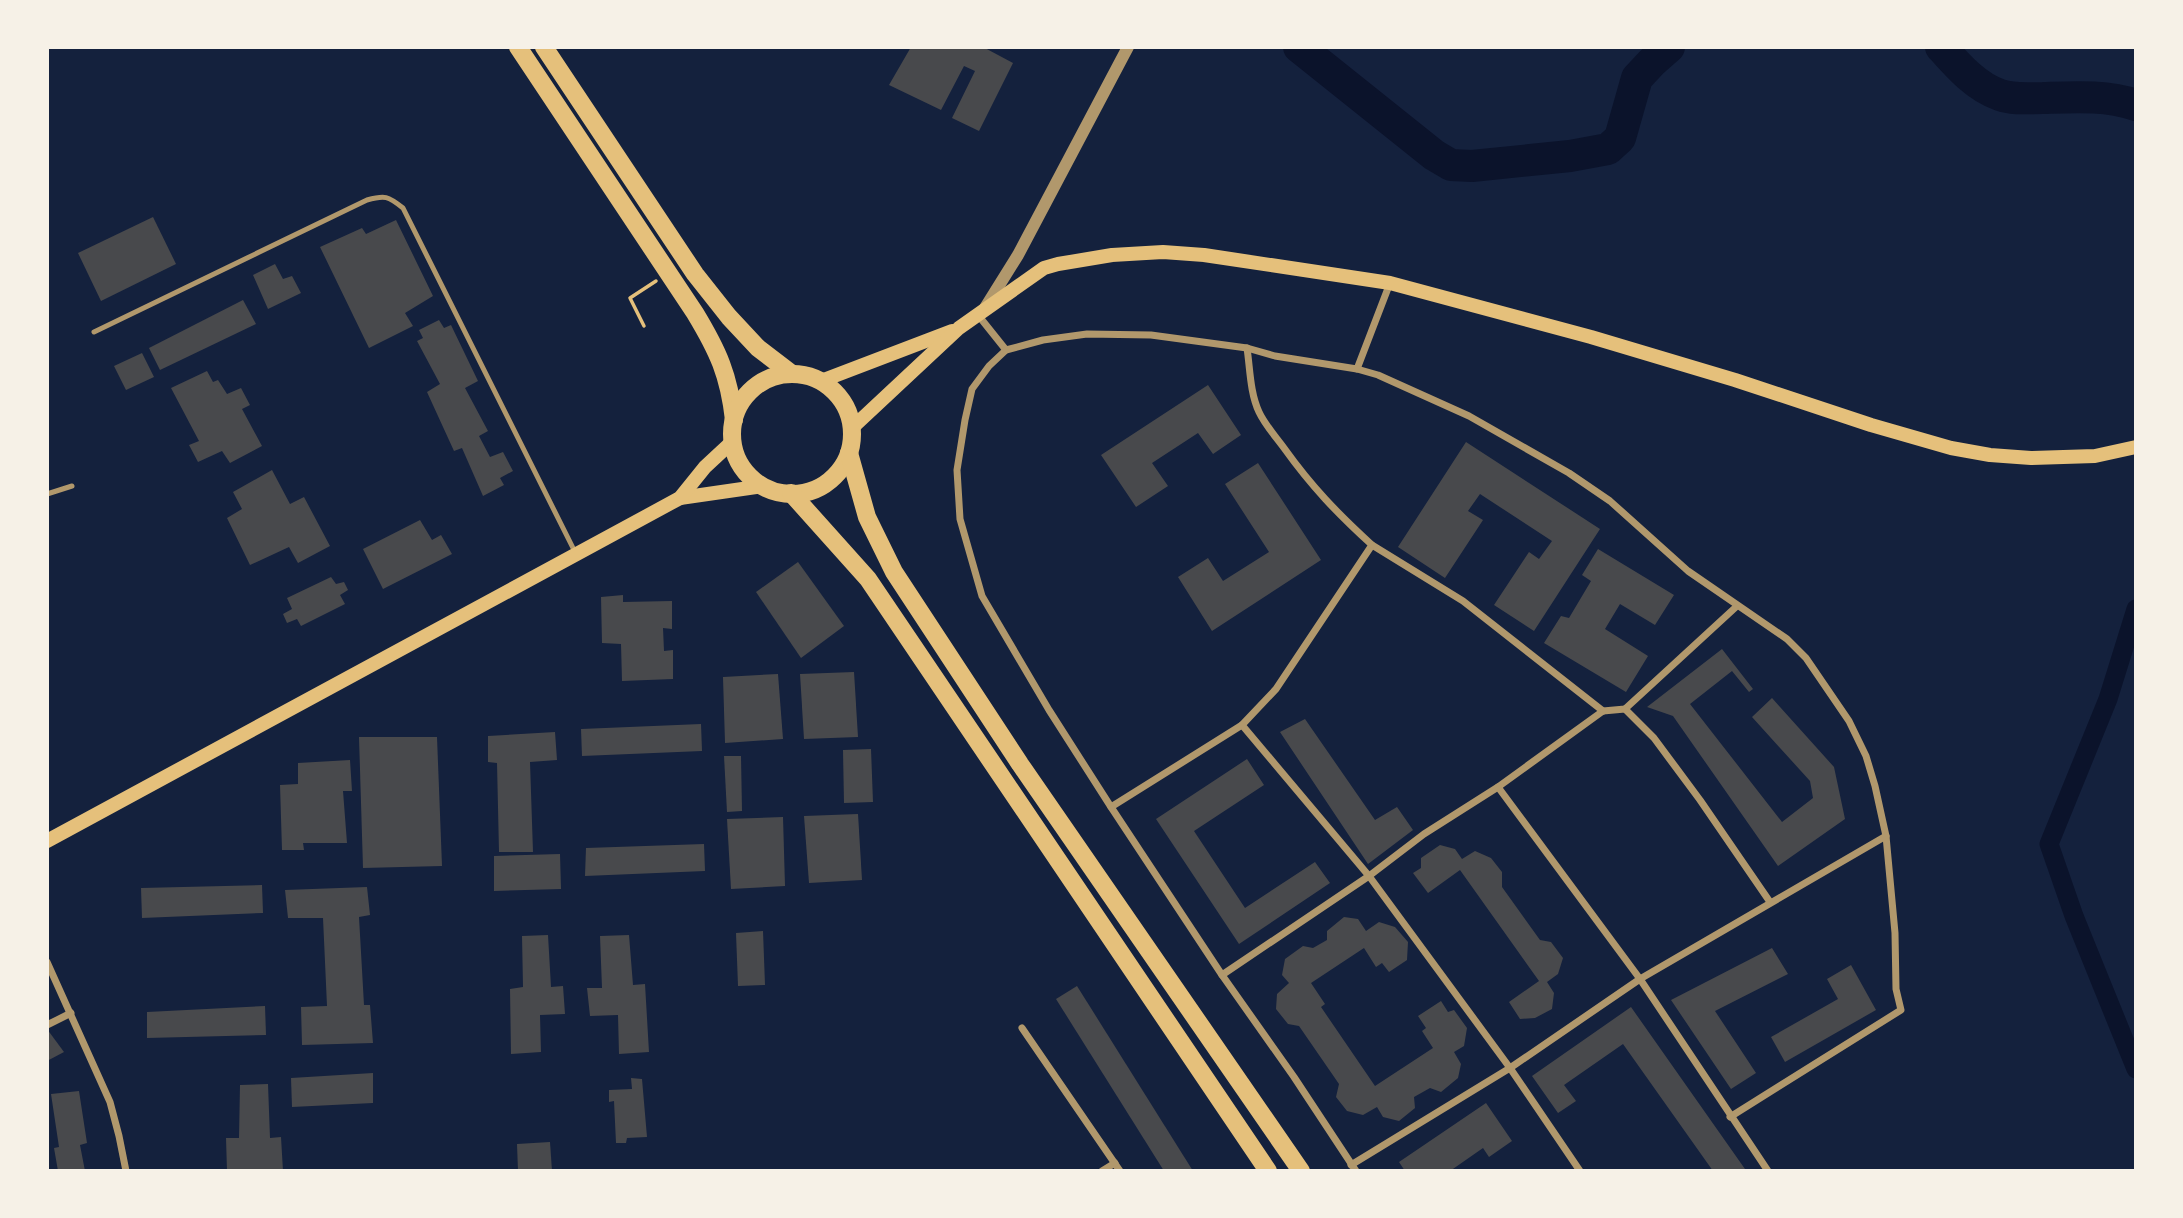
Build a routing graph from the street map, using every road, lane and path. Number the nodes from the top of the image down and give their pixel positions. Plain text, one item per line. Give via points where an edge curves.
1 (518, 47) edge
2 (544, 47) edge
3 (1128, 47) edge
4 (1390, 283) junction
5 (630, 298) dead end
6 (982, 311) junction
7 (644, 326) dead end
8 (960, 328) junction
9 (94, 332) dead end
10 (1247, 348) junction
11 (1006, 350) junction
12 (1357, 369) junction
13 (792, 374) junction
14 (821, 381) junction
15 (734, 420) junction
16 (852, 428) junction
17 (733, 441) junction
18 (2136, 447) edge
19 (849, 453) junction
20 (72, 486) dead end
21 (763, 486) junction
22 (791, 493) junction
23 (47, 494) edge
24 (680, 498) junction
25 (1372, 545) junction
26 (576, 556) junction
27 (1737, 606) junction
28 (1625, 709) junction
29 (1603, 711) junction
30 (1242, 725) junction
31 (1498, 787) junction
32 (1111, 807) junction
33 (1886, 836) junction
34 (47, 841) edge
35 (1369, 876) junction
36 (1770, 902) junction
37 (47, 962) edge
38 (1222, 975) junction
39 (1640, 979) junction
40 (71, 1013) junction
41 (47, 1025) edge
42 (1022, 1028) dead end
43 (1510, 1068) junction
44 (1730, 1117) junction
45 (1115, 1163) junction
46 (1354, 1168) edge
47 (1764, 1169) edge
48 (126, 1171) edge
49 (1102, 1171) edge
50 (1120, 1171) edge
51 (1268, 1171) edge
52 (1301, 1171) edge
53 (1580, 1171) edge

1 - 15 highway via 716,348 728,379
2 - 13 highway via 695,274 758,348
3 - 6 street via 1018,255
4 - 6 main road via 1204,255 1112,255 1044,268
4 - 12 street
4 - 18 main road via 1670,360 1951,448 2031,458 2095,456
5 - 7 path
6 - 8 main road
6 - 11 street
8 - 14 main road
8 - 16 main road
9 - 26 lane via 367,200 382,196 393,200 403,208
10 - 11 street via 1151,335 1087,334
10 - 12 street
10 - 25 street via 1254,393 1264,420 1306,479
11 - 32 street via 972,389 957,470 960,519 982,596
12 - 27 street via 1469,416 1569,472
13 - 14 highway
13 - 15 highway via 755,387
14 - 16 highway via 839,396
15 - 17 highway
16 - 19 highway
17 - 21 highway via 740,463
17 - 24 main road
19 - 22 highway via 832,478 813,489
19 - 52 highway via 867,517 894,572 1020,764
20 - 23 lane
21 - 22 highway
21 - 24 main road
22 - 51 highway via 868,579
24 - 26 main road
25 - 29 street via 1463,601
25 - 30 street via 1276,689
26 - 34 main road
27 - 28 street
27 - 33 street via 1787,639 1826,684 1866,756
28 - 29 street
28 - 36 street via 1662,749
29 - 31 street
30 - 32 street
30 - 35 street
31 - 35 street
31 - 39 street
32 - 38 street
33 - 36 street
33 - 44 street via 1901,1010
35 - 38 street
35 - 43 street
36 - 39 street
37 - 40 street
38 - 46 street
39 - 43 street
39 - 44 street
40 - 41 street
40 - 48 street via 110,1102
42 - 45 street
43 - 46 street
43 - 53 street
44 - 47 street
45 - 49 street
45 - 50 street

